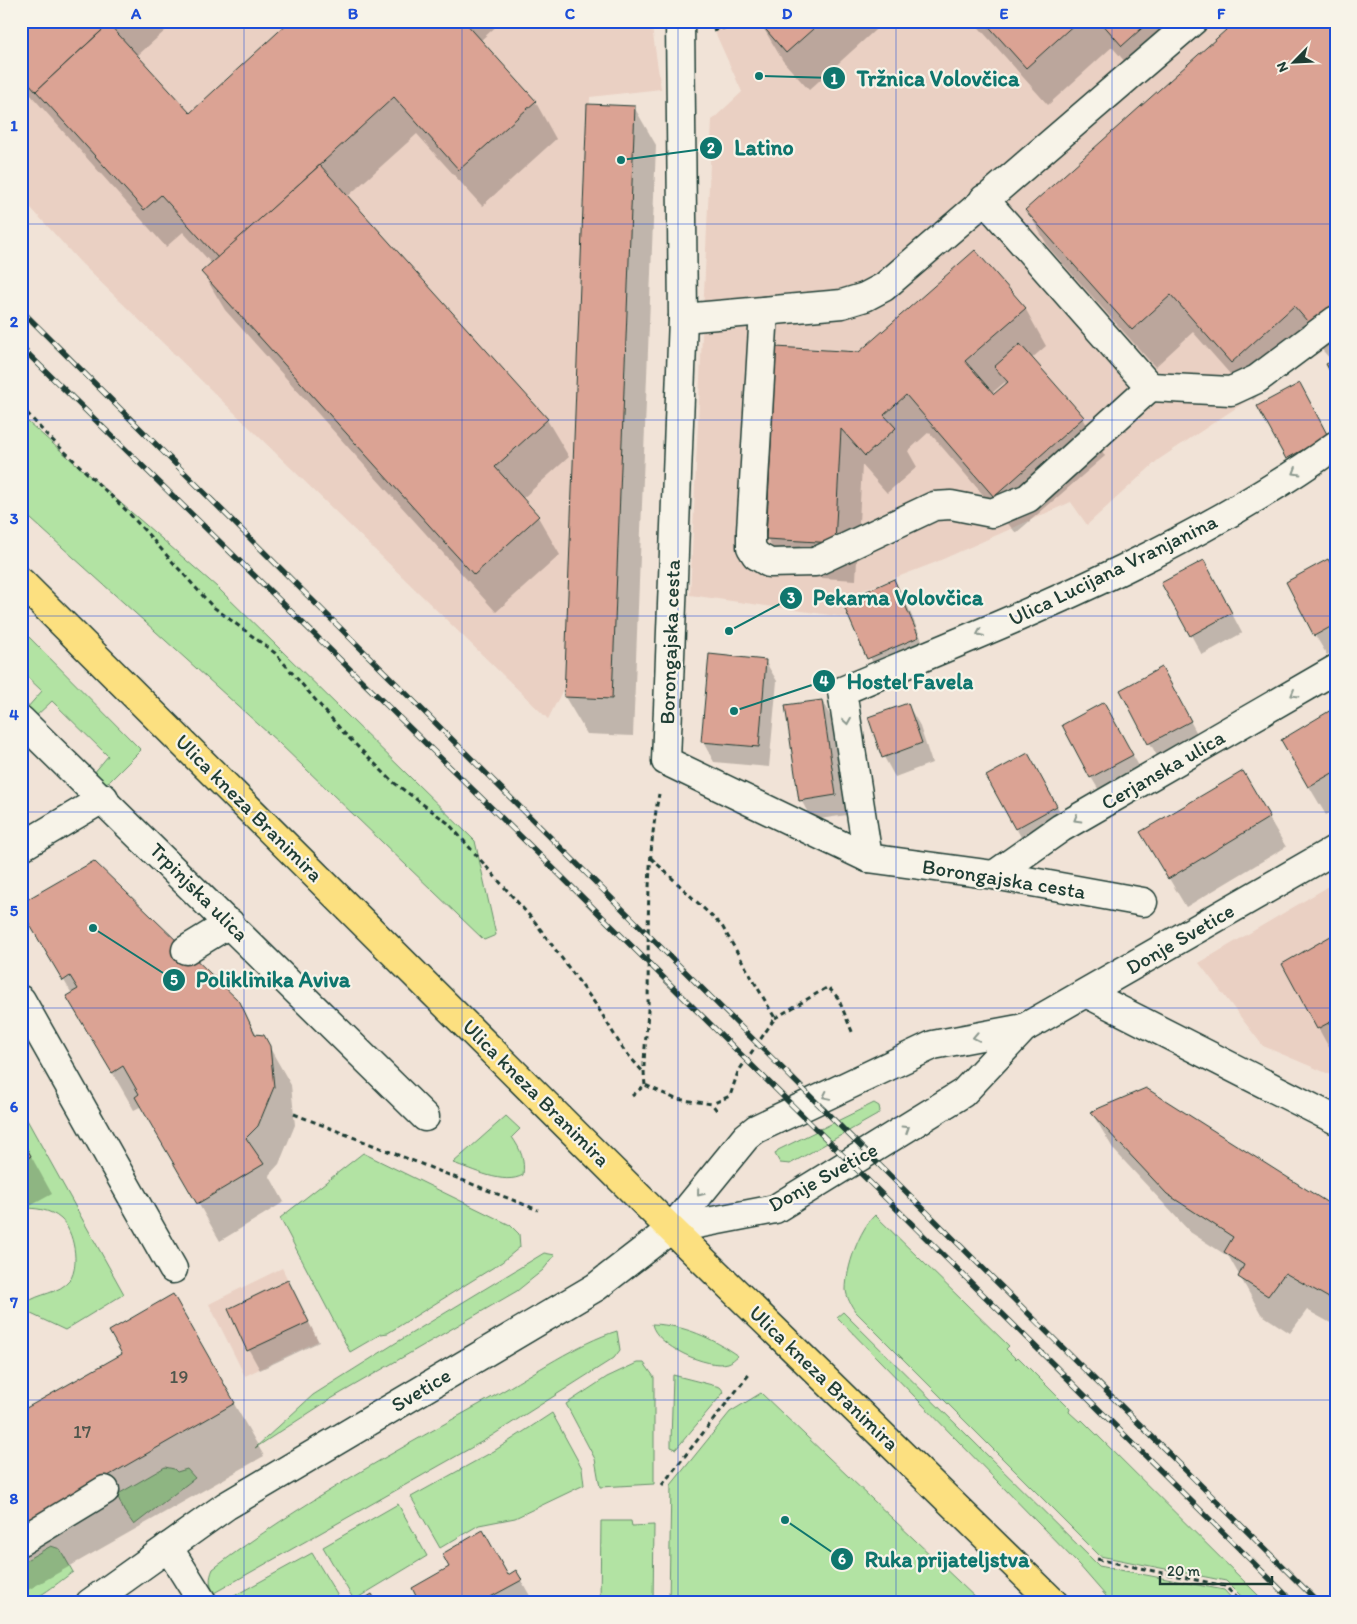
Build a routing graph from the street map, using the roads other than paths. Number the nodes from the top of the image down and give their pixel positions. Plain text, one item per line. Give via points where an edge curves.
1 (680, 21) edge
2 (1193, 21) edge
3 (984, 199) junction
4 (764, 311) junction
5 (683, 318) junction
6 (1336, 320) edge
7 (1150, 387) junction
8 (1336, 445) edge
9 (21, 582) edge
10 (1336, 669) edge
11 (21, 720) edge
12 (104, 798) junction
13 (21, 847) edge
14 (1336, 849) edge
15 (868, 858) junction
16 (994, 875) junction
17 (1143, 902) dead end
18 (230, 923) junction
19 (186, 950) dead end
20 (1086, 993) junction
21 (21, 1000) edge
22 (1024, 1028) junction
23 (425, 1116) dead end
24 (1336, 1120) edge
25 (671, 1229) junction
26 (173, 1269) dead end
27 (105, 1490) dead end
28 (21, 1541) edge
29 (168, 1547) junction
30 (90, 1603) edge
31 (203, 1603) edge
32 (1054, 1603) edge

1 - 5 street, Borongajska cesta
2 - 3 street
3 - 4 street via 884,287 865,297 842,304
3 - 7 street
4 - 5 street
4 - 7 street via 751,547 756,555 769,563 814,562 934,506 951,505 992,513 1003,510 1028,498
5 - 15 street, Borongajska cesta via 666,761
6 - 7 street via 1257,379 1231,391
8 -> 15 street, Ulica Lucijana Vranjanina via 1193,535 1019,617 842,691
9 - 25 main road, Ulica kneza Branimira
10 -> 16 street, Cerjanska ulica via 1061,828
11 - 12 street, Trpinjska ulica
12 - 13 street
12 - 18 street, Trpinjska ulica
14 - 20 street, Donje Svetice
15 - 16 street, Borongajska cesta
16 - 17 street, Borongajska cesta
18 - 19 street
18 - 23 street, Trpinjska ulica
20 - 22 street, Donje Svetice
20 - 24 street
21 - 26 street
25 -> 22 street, Donje Svetice via 775,1209 963,1093
22 -> 25 street, Donje Svetice via 933,1045 756,1129
25 - 29 street, Svetice via 596,1288 258,1487
25 - 32 main road, Ulica kneza Branimira
27 - 28 street
29 - 30 street, Svetice
29 - 31 street

